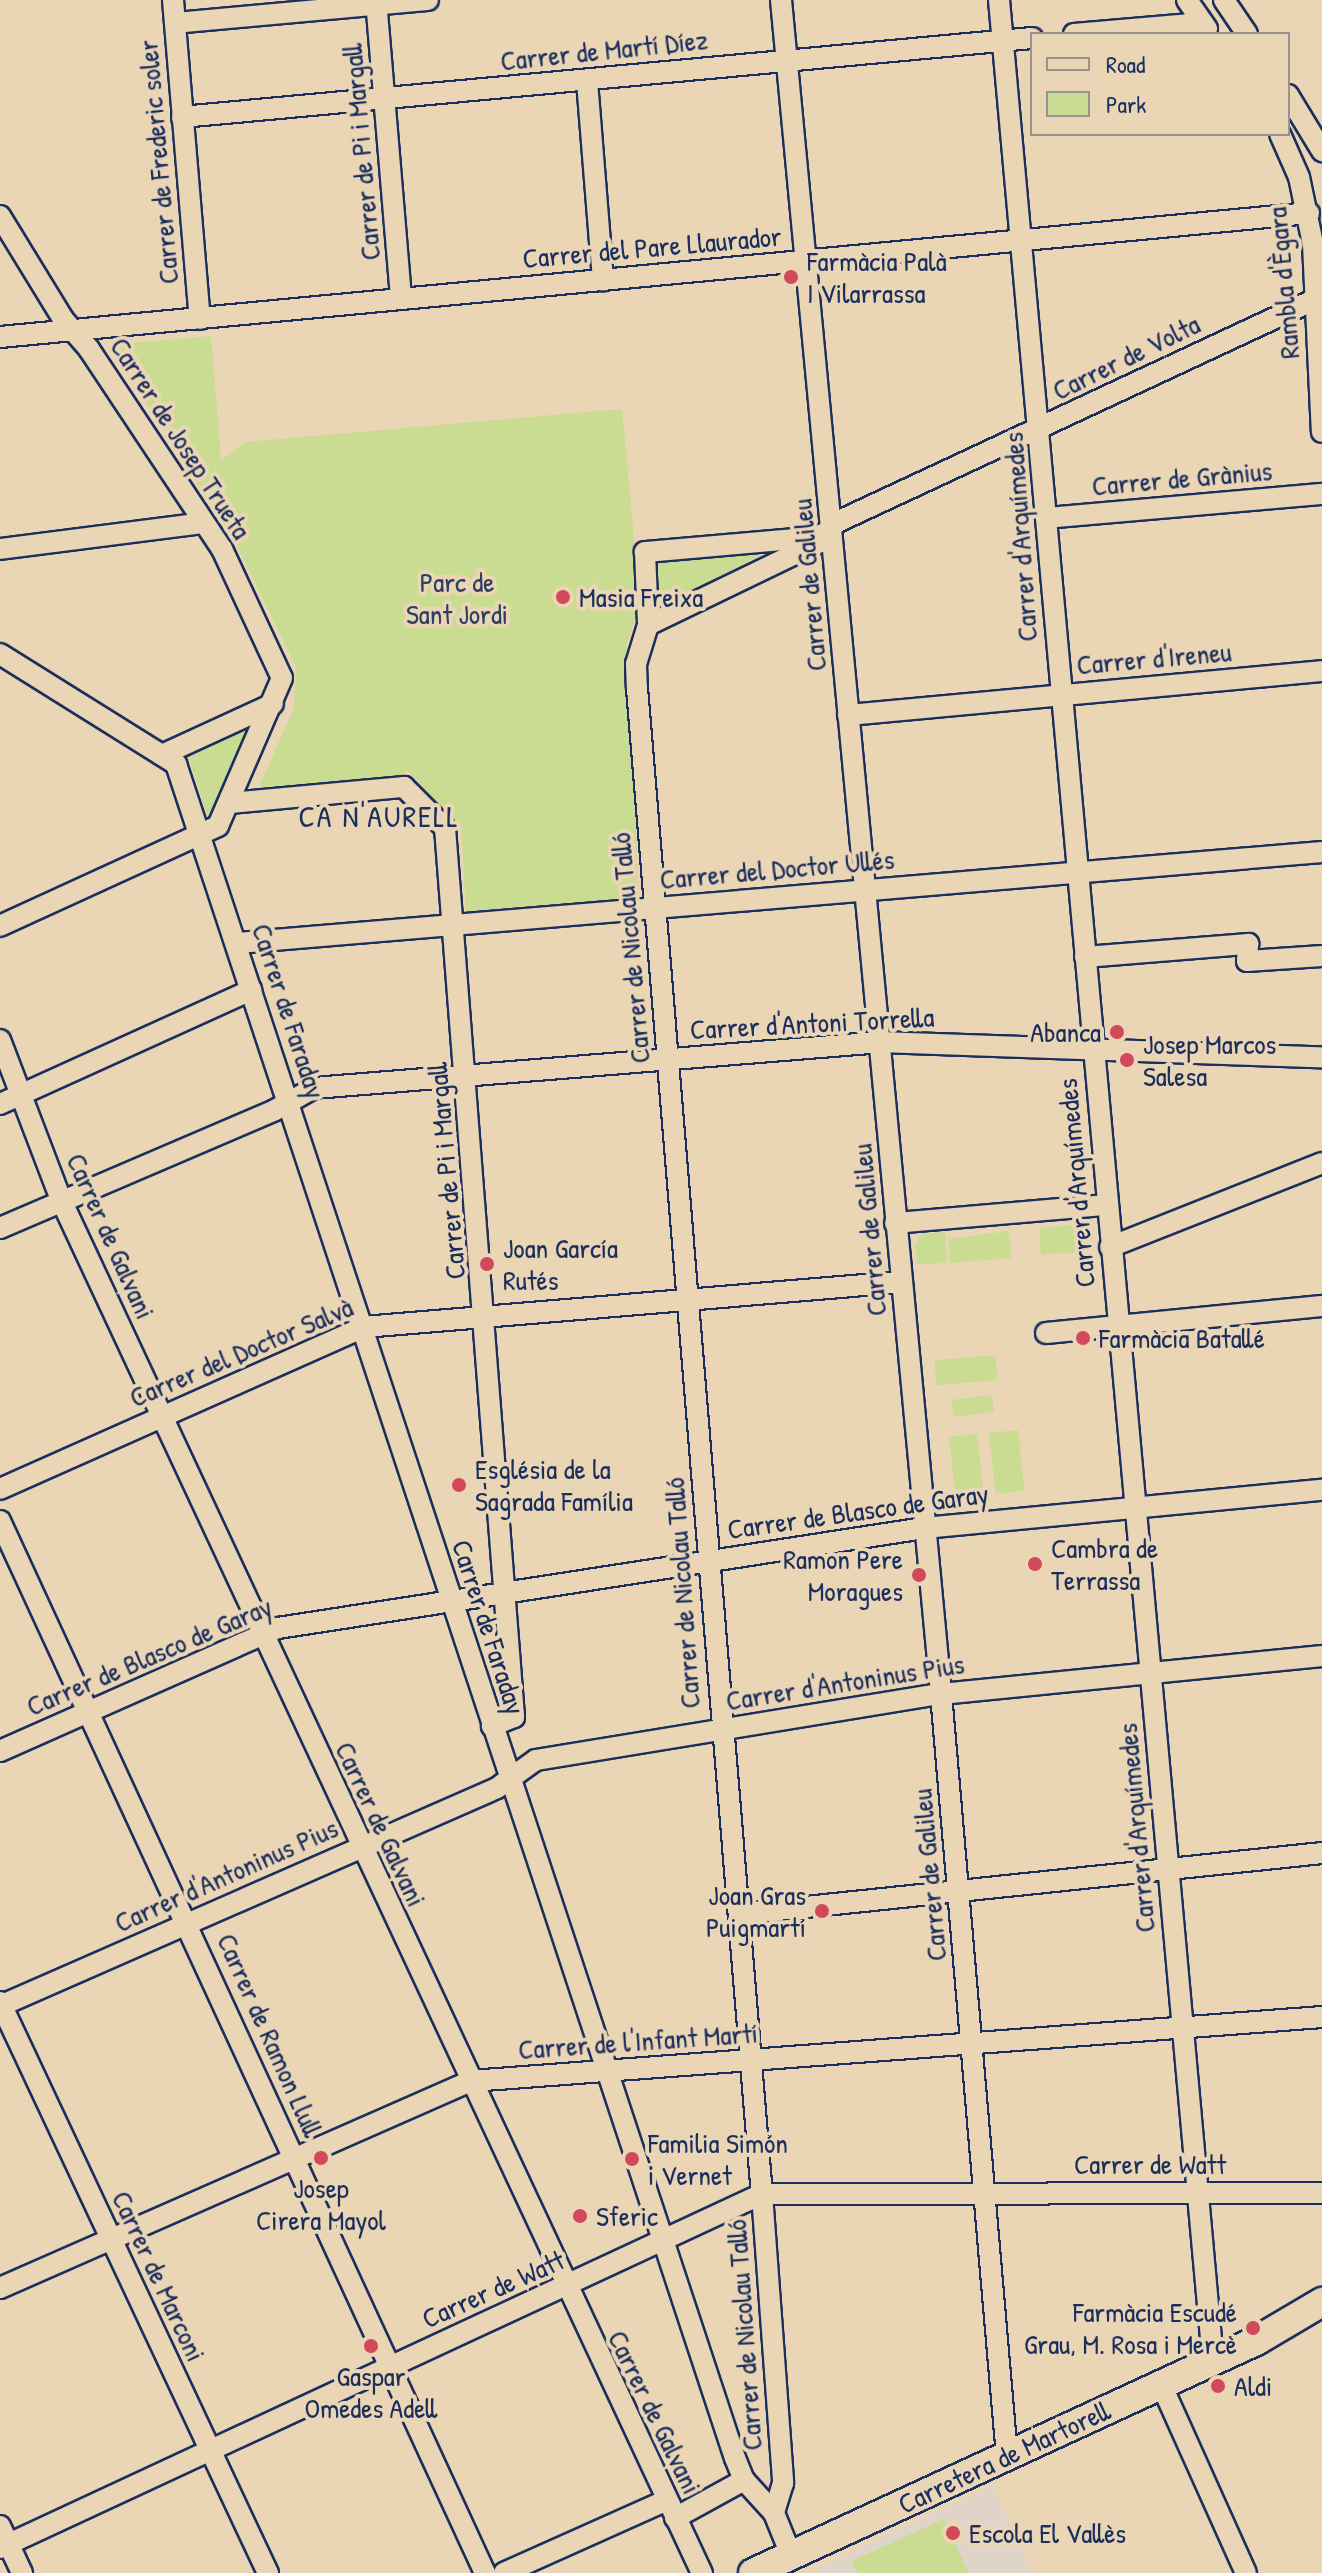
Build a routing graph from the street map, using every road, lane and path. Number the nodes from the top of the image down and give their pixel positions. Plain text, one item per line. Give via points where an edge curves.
1 (173, 0) edge
2 (428, 0) edge
3 (781, 0) edge
4 (999, 0) edge
5 (1187, 0) edge
6 (1224, 0) edge
7 (377, 2) edge
8 (175, 23) junction
9 (1207, 28) edge
10 (1118, 32) edge
11 (1246, 32) edge
12 (1030, 38) edge
13 (1003, 40) junction
14 (788, 60) junction
15 (587, 81) junction
16 (1290, 97) edge
17 (384, 99) junction
18 (182, 117) junction
19 (1317, 128) edge
20 (1290, 136) edge
21 (1282, 138) edge
22 (1322, 151) edge
23 (1309, 213) junction
24 (0, 216) edge
25 (1022, 240) junction
26 (808, 261) junction
27 (603, 280) junction
28 (1319, 297) edge
29 (401, 299) junction
30 (200, 319) junction
31 (76, 331) junction
32 (0, 337) edge
33 (1040, 429) junction
34 (1322, 432) edge
35 (1322, 494) edge
36 (1046, 518) junction
37 (202, 523) junction
38 (831, 530) junction
39 (0, 549) edge
40 (648, 625) junction
41 (0, 654) edge
42 (1322, 671) edge
43 (1060, 695) junction
44 (273, 704) junction
45 (848, 715) junction
46 (162, 755) junction
47 (230, 803) junction
48 (202, 836) junction
49 (1322, 852) edge
50 (1076, 870) junction
51 (864, 891) junction
52 (654, 907) junction
53 (453, 924) junction
54 (0, 926) edge
55 (238, 943) junction
56 (1322, 956) edge
57 (1085, 957) junction
58 (251, 990) junction
59 (0, 1040) edge
60 (882, 1042) junction
61 (1091, 1048) junction
62 (1322, 1057) edge
63 (668, 1059) junction
64 (467, 1077) junction
65 (21, 1095) junction
66 (291, 1103) junction
67 (0, 1104) edge
68 (1322, 1163) edge
69 (62, 1202) junction
70 (1105, 1205) junction
71 (895, 1223) junction
72 (0, 1228) edge
73 (1110, 1247) junction
74 (900, 1282) junction
75 (687, 1299) junction
76 (1322, 1306) edge
77 (486, 1313) junction
78 (1117, 1326) junction
79 (364, 1327) junction
80 (1046, 1333) dead end
81 (161, 1416) junction
82 (0, 1489) edge
83 (1322, 1490) edge
84 (1134, 1507) junction
85 (0, 1521) edge
86 (924, 1528) junction
87 (708, 1560) junction
88 (506, 1593) junction
89 (450, 1600) junction
90 (262, 1637) junction
91 (1322, 1656) edge
92 (1150, 1671) junction
93 (941, 1694) junction
94 (88, 1712) junction
95 (492, 1726) junction
96 (720, 1728) junction
97 (0, 1751) edge
98 (508, 1778) junction
99 (360, 1847) junction
100 (1322, 1853) edge
101 (1168, 1866) junction
102 (959, 1890) junction
103 (739, 1914) junction
104 (188, 1921) junction
105 (1, 2005) edge
106 (1322, 2017) edge
107 (1180, 2030) junction
108 (973, 2045) junction
109 (752, 2061) junction
110 (607, 2070) junction
111 (471, 2081) junction
112 (294, 2157) junction
113 (982, 2191) junction
114 (1199, 2192) junction
115 (1322, 2193) edge
116 (762, 2194) junction
117 (111, 2238) junction
118 (663, 2243) junction
119 (0, 2288) edge
120 (565, 2288) junction
121 (1322, 2302) edge
122 (1322, 2322) edge
123 (1256, 2341) junction
124 (1213, 2361) junction
125 (390, 2365) junction
126 (1161, 2384) junction
127 (210, 2448) junction
128 (1007, 2456) junction
129 (744, 2480) junction
130 (670, 2509) junction
131 (774, 2513) junction
132 (3, 2540) edge
133 (791, 2555) junction
134 (22, 2573) edge
135 (268, 2573) edge
136 (485, 2573) edge
137 (504, 2573) edge
138 (702, 2573) edge
139 (753, 2573) edge
140 (1246, 2573) edge

1 - 8 street, Carrer de Frederic soler
2 - 7 street
3 - 14 street, Carrer de Galileu
4 - 13 street, Carrer d'Arquímedes
5 - 9 street
6 - 11 street
7 - 8 street
7 - 17 street, Carrer de Pi i Margall
8 - 18 street, Carrer de Frederic soler
9 - 10 street
12 - 13 street, Carrer de Martí Díez
13 - 14 street, Carrer de Martí Díez
13 - 25 street, Carrer d'Arquímedes
14 - 15 street, Carrer de Martí Díez
14 - 26 street, Carrer de Galileu
15 - 17 street, Carrer de Martí Díez
15 - 27 street
16 - 19 street
17 - 18 street, Carrer de Martí Díez
17 - 29 street, Carrer de Pi i Margall
18 - 30 street, Carrer de Frederic soler
19 - 20 street
19 - 22 street
21 - 23 street, Rambla d'Ègara
23 - 25 street, Carrer del Pare Llaurador
23 - 28 street, Rambla d'Ègara
24 - 31 street, Carrer de Josep Trueta via 63,319
25 - 26 street, Carrer del Pare Llaurador
25 - 33 street, Carrer d'Arquímedes
26 - 27 street, Carrer del Pare Llaurador
26 - 38 street, Carrer de Galileu
27 - 29 street, Carrer del Pare Llaurador
28 - 33 street, Carrer de Volta
28 - 34 street, Rambla d'Ègara
29 - 30 street, Carrer del Pare Llaurador
30 - 31 street, Carrer del Pare Llaurador
31 - 32 street, Carrer del Pare Llaurador
31 - 37 street, Carrer de Josep Trueta
33 - 36 street, Carrer d'Arquímedes
33 - 38 street, Carrer de Volta via 835,523
35 - 36 street, Carrer de Grànius
36 - 43 street, Carrer d'Arquímedes
37 - 39 street
37 - 44 street, Carrer de Josep Trueta via 222,549 275,658 282,678
38 - 40 street, Carrer de Volta via 818,543
38 - 40 street, Carrer de Nicolau Talló via 817,537 645,552
38 - 45 street, Carrer de Galileu
40 - 52 street, Carrer de Nicolau Talló via 636,664
41 - 46 street
42 - 43 street, Carrer d'Ireneu
43 - 45 street, Carrer d'Ireneu
43 - 50 street, Carrer d'Arquímedes
44 - 46 street
44 - 47 street, Carrer de Josep Trueta
45 - 51 street, Carrer de Galileu
46 - 48 street, Carrer de Faraday via 176,764
47 - 48 street, Carrer de Josep Trueta via 218,826
47 - 53 street, Carrer de Pi i Margall via 404,787 445,828
48 - 54 street
48 - 55 street, Carrer de Faraday
49 - 50 street, Carrer del Doctor Ullés
50 - 51 street, Carrer del Doctor Ullés
50 - 57 street, Carrer d'Arquímedes
51 - 52 street, Carrer del Doctor Ullés
51 - 60 street, Carrer de Galileu
52 - 53 street, Carrer del Doctor Ullés
52 - 63 street, Carrer de Nicolau Talló
53 - 55 street, Carrer del Doctor Ullés
53 - 64 street, Carrer de Pi i Margall
55 - 58 street, Carrer de Faraday
56 - 57 street via 1247,961 1248,944
57 - 61 street, Carrer d'Arquímedes
58 - 65 street
58 - 66 street, Carrer de Faraday
59 - 65 street, Carrer de Galvani
60 - 61 street, Carrer d'Antoni Torrella
60 - 63 street, Carrer d'Antoni Torrella
60 - 71 street, Carrer de Galileu
61 - 62 street, Carrer d'Antoni Torrella
61 - 70 street, Carrer d'Arquímedes
63 - 64 street, Carrer d'Antoni Torrella
63 - 75 street, Carrer de Nicolau Talló
64 - 66 street, Carrer d'Antoni Torrella via 314,1088
64 - 77 street, Carrer de Pi i Margall
65 - 67 street
65 - 69 street, Carrer de Galvani
66 - 69 street, Carrer d'Antoni Torrella
66 - 79 street, Carrer de Faraday
68 - 73 street
69 - 72 street, Carrer d'Antoni Torrella
69 - 81 street, Carrer de Galvani
70 - 71 street
70 - 73 street, Carrer d'Arquímedes
71 - 74 street, Carrer de Galileu
73 - 78 street, Carrer d'Arquímedes
74 - 75 street, Carrer del Doctor Salvà
74 - 86 street, Carrer de Galileu
75 - 77 street, Carrer del Doctor Salvà
75 - 87 street, Carrer de Nicolau Talló
76 - 78 street
77 - 79 street, Carrer del Doctor Salvà
77 - 88 street, Carrer de Pi i Margall
78 - 80 street
78 - 84 street, Carrer d'Arquímedes
79 - 81 street, Carrer del Doctor Salvà
79 - 89 street, Carrer de Faraday
81 - 82 street, Carrer del Doctor Salvà
81 - 90 street, Carrer de Galvani
83 - 84 street, Carrer de Blasco de Garay
84 - 86 street, Carrer de Blasco de Garay
84 - 92 street, Carrer d'Arquímedes
85 - 94 street, Carrer de Ramon Llull
86 - 87 street, Carrer de Blasco de Garay
86 - 93 street, Carrer de Galileu
87 - 88 street, Carrer de Blasco de Garay
87 - 96 street, Carrer de Nicolau Talló
88 - 89 street, Carrer de Blasco de Garay
88 - 95 street, Carrer de Pi i Margall via 514,1717
89 - 90 street, Carrer de Blasco de Garay via 278,1628
89 - 95 street, Carrer de Faraday
90 - 94 street, Carrer de Blasco de Garay
90 - 99 street, Carrer de Galvani
91 - 92 street, Carrer d'Antoninus Pius
92 - 93 street, Carrer d'Antoninus Pius
92 - 101 street, Carrer d'Arquímedes
93 - 96 street, Carrer d'Antoninus Pius
93 - 102 street, Carrer de Galileu
94 - 97 street, Carrer de Blasco de Garay
94 - 104 street, Carrer de Ramon Llull
95 - 98 street, Carrer de Faraday
96 - 98 street, Carrer d'Antoninus Pius via 536,1760
96 - 103 street, Carrer de Nicolau Talló
98 - 99 street, Carrer d'Antoninus Pius via 497,1788
98 - 110 street, Carrer de Faraday
99 - 104 street, Carrer d'Antoninus Pius
99 - 111 street, Carrer de Galvani
100 - 101 street
101 - 102 street
101 - 107 street, Carrer d'Arquímedes
102 - 103 street
102 - 108 street, Carrer de Galileu
103 - 109 street, Carrer de Nicolau Talló
104 - 105 street, Carrer d'Antoninus Pius
104 - 112 street, Carrer de Ramon Llull
105 - 117 street, Carrer de Marconi
106 - 107 street, Carrer de l'Infant Martí
107 - 108 street, Carrer de l'Infant Martí
107 - 114 street, Carrer d'Arquímedes
108 - 109 street, Carrer de l'Infant Martí
108 - 113 street, Carrer de Galileu
109 - 110 street, Carrer de l'Infant Martí
109 - 116 street, Carrer de Nicolau Talló
110 - 111 street, Carrer de l'Infant Martí
110 - 118 street, Carrer de Faraday
111 - 112 street, Carrer de l'Infant Martí
111 - 120 street, Carrer de Galvani
112 - 117 street, Carrer de l'Infant Martí
112 - 125 street, Carrer de Ramon Llull
113 - 114 street, Carrer de Watt
113 - 116 street, Carrer de Watt
113 - 128 street, Carrer de Galileu
114 - 115 street, Carrer de Watt
114 - 124 street, Carrer d'Arquímedes
116 - 118 street, Carrer de Watt
116 - 131 street, Carrer de Nicolau Talló via 783,2483
117 - 119 street, Carrer de l'Infant Martí
117 - 127 street, Carrer de Marconi
118 - 120 street, Carrer de Watt
118 - 129 street, Carrer de Faraday
120 - 125 street, Carrer de Watt
120 - 130 street, Carrer de Galvani
121 - 123 main road, Carretera de Martorell
122 - 123 main road, Carretera de Martorell
123 - 124 main road, Carretera de Martorell
124 - 126 main road, Carretera de Martorell
125 - 127 street, Carrer de Watt
125 - 136 street, Carrer de Ramon Llull
126 - 128 main road, Carretera de Martorell
126 - 140 street
127 - 132 street, Carrer de Watt
127 - 135 street, Carrer de Marconi
128 - 133 main road, Carretera de Martorell
129 - 130 street
129 - 131 street, Carrer de Faraday
130 - 137 street
130 - 138 street, Carrer de Galvani
131 - 133 street
132 - 134 street
133 - 139 main road, Carretera de Martorell

